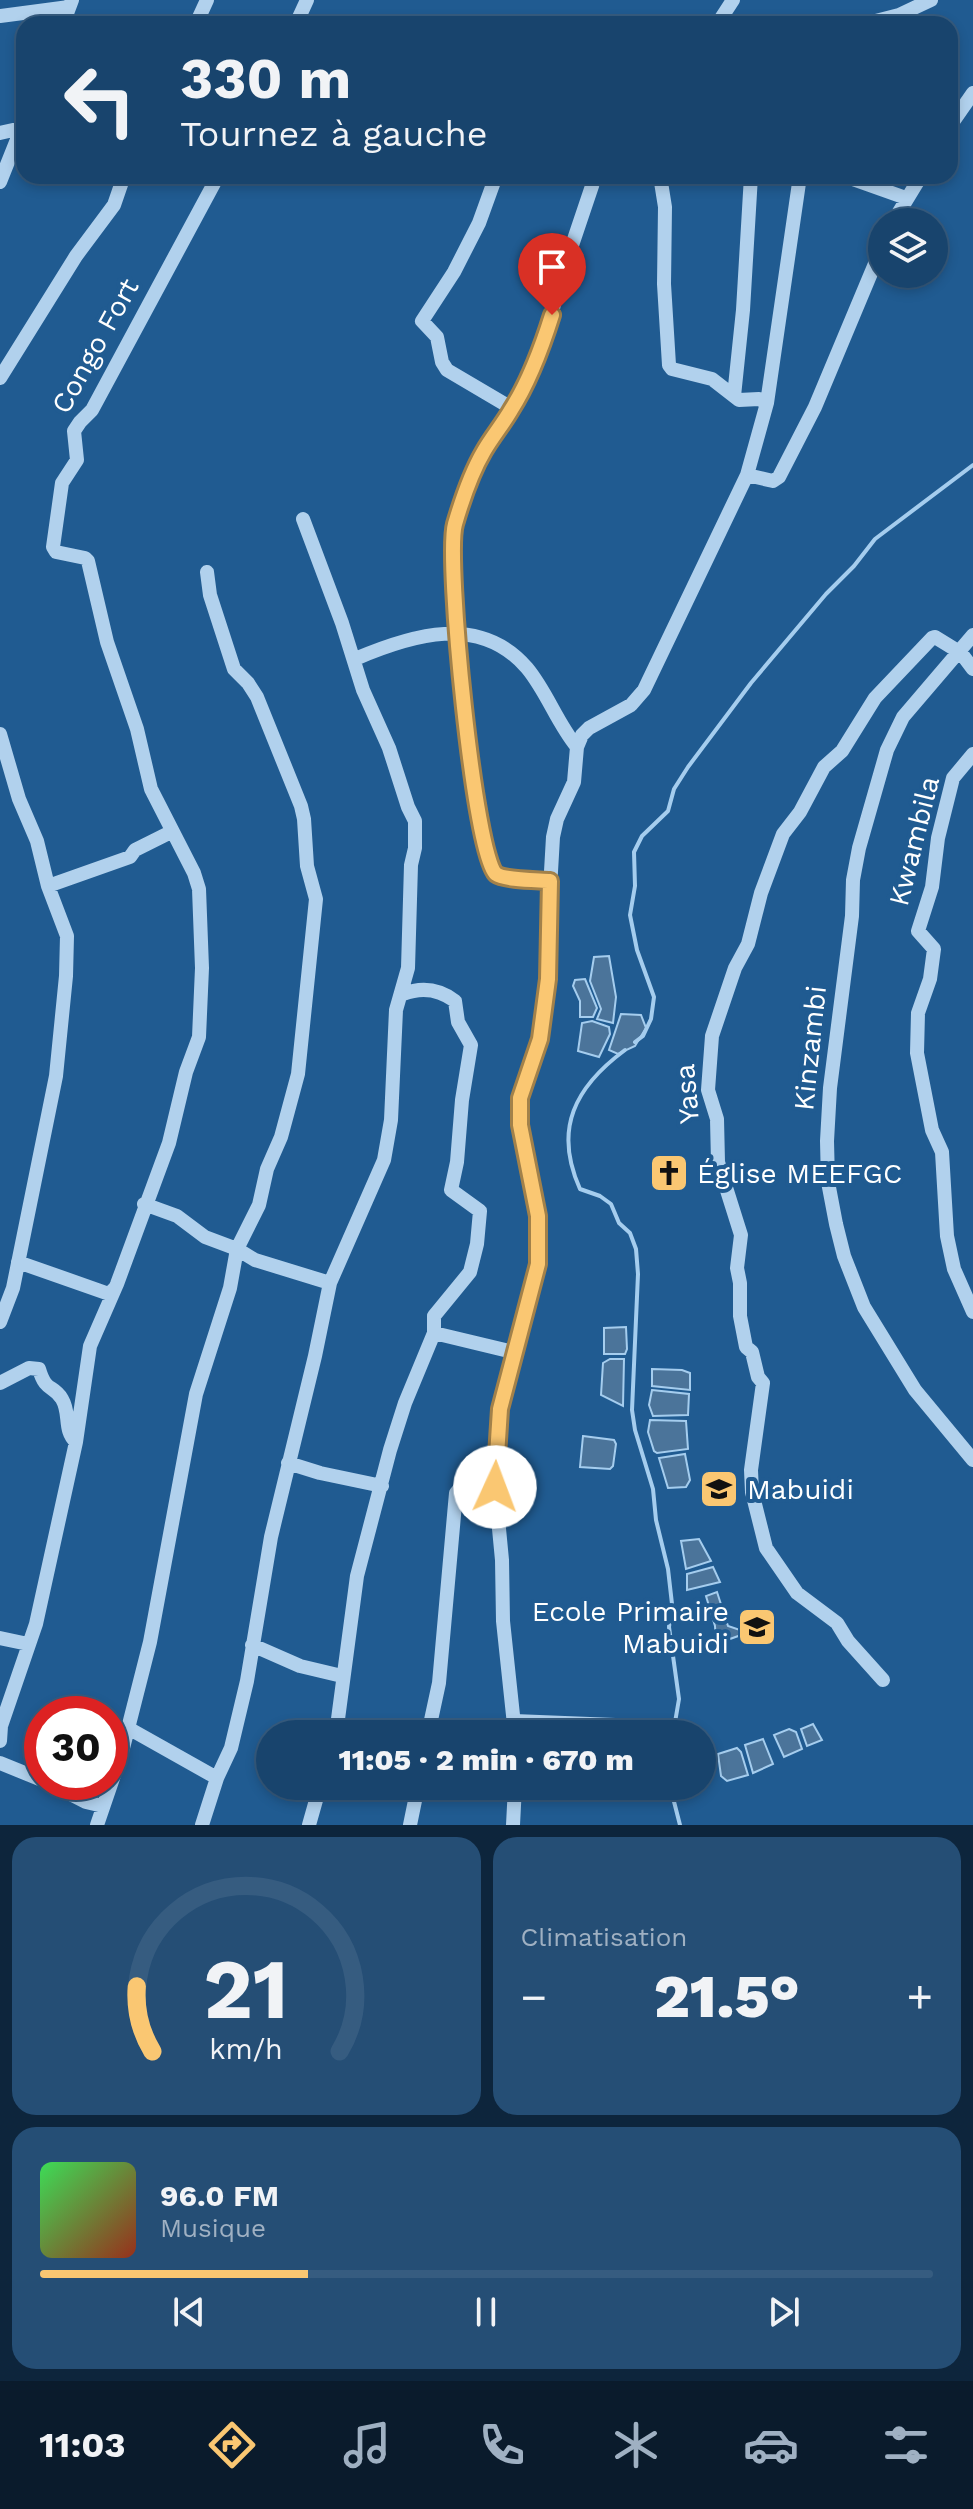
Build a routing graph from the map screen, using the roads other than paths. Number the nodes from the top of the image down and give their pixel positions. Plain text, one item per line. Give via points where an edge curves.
1 (931, 0) edge
2 (71, 4) edge
3 (0, 16) edge
4 (895, 16) edge
5 (973, 93) edge
6 (958, 115) edge
7 (16, 142) edge
8 (0, 182) edge
9 (121, 184) edge
10 (214, 184) edge
11 (493, 184) edge
12 (593, 184) edge
13 (661, 184) edge
14 (751, 184) edge
15 (799, 184) edge
16 (867, 184) edge
17 (916, 184) edge
18 (906, 198) junction
19 (901, 208) edge
20 (868, 280) edge
21 (0, 378) edge
22 (734, 396) junction
23 (767, 403) junction
24 (513, 409) junction
25 (747, 475) junction
26 (303, 519) dead end
27 (207, 572) dead end
28 (456, 632) junction
29 (973, 635) edge
30 (961, 653) junction
31 (355, 659) junction
32 (973, 669) edge
33 (0, 734) edge
34 (577, 747) junction
35 (973, 754) edge
36 (171, 832) junction
37 (550, 881) junction
38 (48, 886) junction
39 (403, 994) junction
40 (144, 1204) junction
41 (237, 1249) junction
42 (18, 1262) junction
43 (330, 1283) junction
44 (117, 1284) junction
45 (973, 1312) edge
46 (0, 1322) edge
47 (434, 1333) junction
48 (513, 1352) junction
49 (0, 1383) edge
50 (76, 1442) junction
51 (973, 1460) edge
52 (288, 1463) junction
53 (382, 1486) junction
54 (495, 1487) junction
55 (0, 1638) edge
56 (28, 1644) junction
57 (252, 1645) junction
58 (342, 1676) junction
59 (883, 1680) dead end
60 (337, 1720) edge
61 (431, 1720) edge
62 (513, 1720) edge
63 (128, 1728) joint
64 (0, 1741) edge
65 (0, 1763) edge
66 (24, 1773) edge
67 (217, 1778) junction
68 (82, 1800) edge
69 (105, 1800) edge
70 (316, 1800) edge
71 (415, 1800) edge
72 (514, 1800) edge
73 (103, 1806) junction
74 (97, 1825) edge
75 (202, 1825) edge
76 (309, 1825) edge
77 (410, 1825) edge
78 (513, 1825) edge

1 - 4 street
2 - 3 street
5 - 6 street
7 - 8 street
9 - 21 street via 114,205
10 - 36 street, Congo Fort via 92,410 74,431 77,460 62,483 54,550 88,561 151,789
11 - 24 street via 454,272 422,321 437,337 444,366
12 - 24 street via 547,332
13 - 22 street via 669,365 712,379
14 - 22 street
15 - 23 street
16 - 18 street
17 - 18 street
18 - 19 street
20 - 25 street via 779,477 773,481
22 - 23 street
23 - 25 street
24 - 28 street via 483,452 454,529
25 - 34 street via 644,690 631,705 589,728
26 - 31 street
27 - 41 street via 234,669 257,697 301,806 316,899 298,1074 259,1205
28 - 31 street via 388,645
28 - 34 street via 492,641 528,669
28 - 37 street via 492,869 500,875
29 - 30 street, Kinzambi
30 - 32 street
30 - 51 street, Kinzambi via 894,731 859,848 827,1155 836,1224 864,1307 915,1390
30 - 59 street, Yasa via 932,638 875,698 842,751 824,767 780,841 709,1051 708,1090 717,1119 718,1162 741,1235 740,1316 746,1347 763,1383 751,1470 760,1531 797,1593 837,1623
31 - 39 street via 415,821
33 - 38 street
34 - 37 street via 574,782 553,837
35 - 45 street, Kwambila via 953,778 918,931 934,949 918,1013 917,1053 932,1130 942,1152 954,1269
36 - 38 street via 130,857
36 - 40 street via 199,889 201,1021 169,1143
37 - 48 street via 548,979 540,1039 520,1098 520,1125 538,1216 538,1264
38 - 42 street via 67,936 66,976 56,1076
39 - 43 street via 396,1010 384,1160
39 - 47 street via 415,989 455,1001 458,1022 471,1045 451,1190 480,1211 477,1244 470,1272 434,1316
40 - 41 street
40 - 44 street
41 - 43 street via 255,1260
41 - 63 street via 189,1423 155,1618
42 - 44 street via 109,1294
42 - 46 street
43 - 52 street
44 - 50 street via 90,1346
47 - 48 street
47 - 53 street via 405,1403
48 - 54 street via 500,1409
49 - 50 street via 29,1368 39,1369 42,1382 63,1401 69,1435
50 - 56 street
52 - 53 street
52 - 57 street
53 - 58 street via 357,1576
54 - 61 street via 460,1488 456,1493
54 - 62 street
55 - 56 street
56 - 64 street
57 - 58 street via 300,1666
57 - 67 street via 231,1748
58 - 60 street
63 - 67 street
65 - 66 street
67 - 75 street
68 - 73 street
69 - 73 street
70 - 76 street
71 - 77 street
72 - 78 street
73 - 74 street

